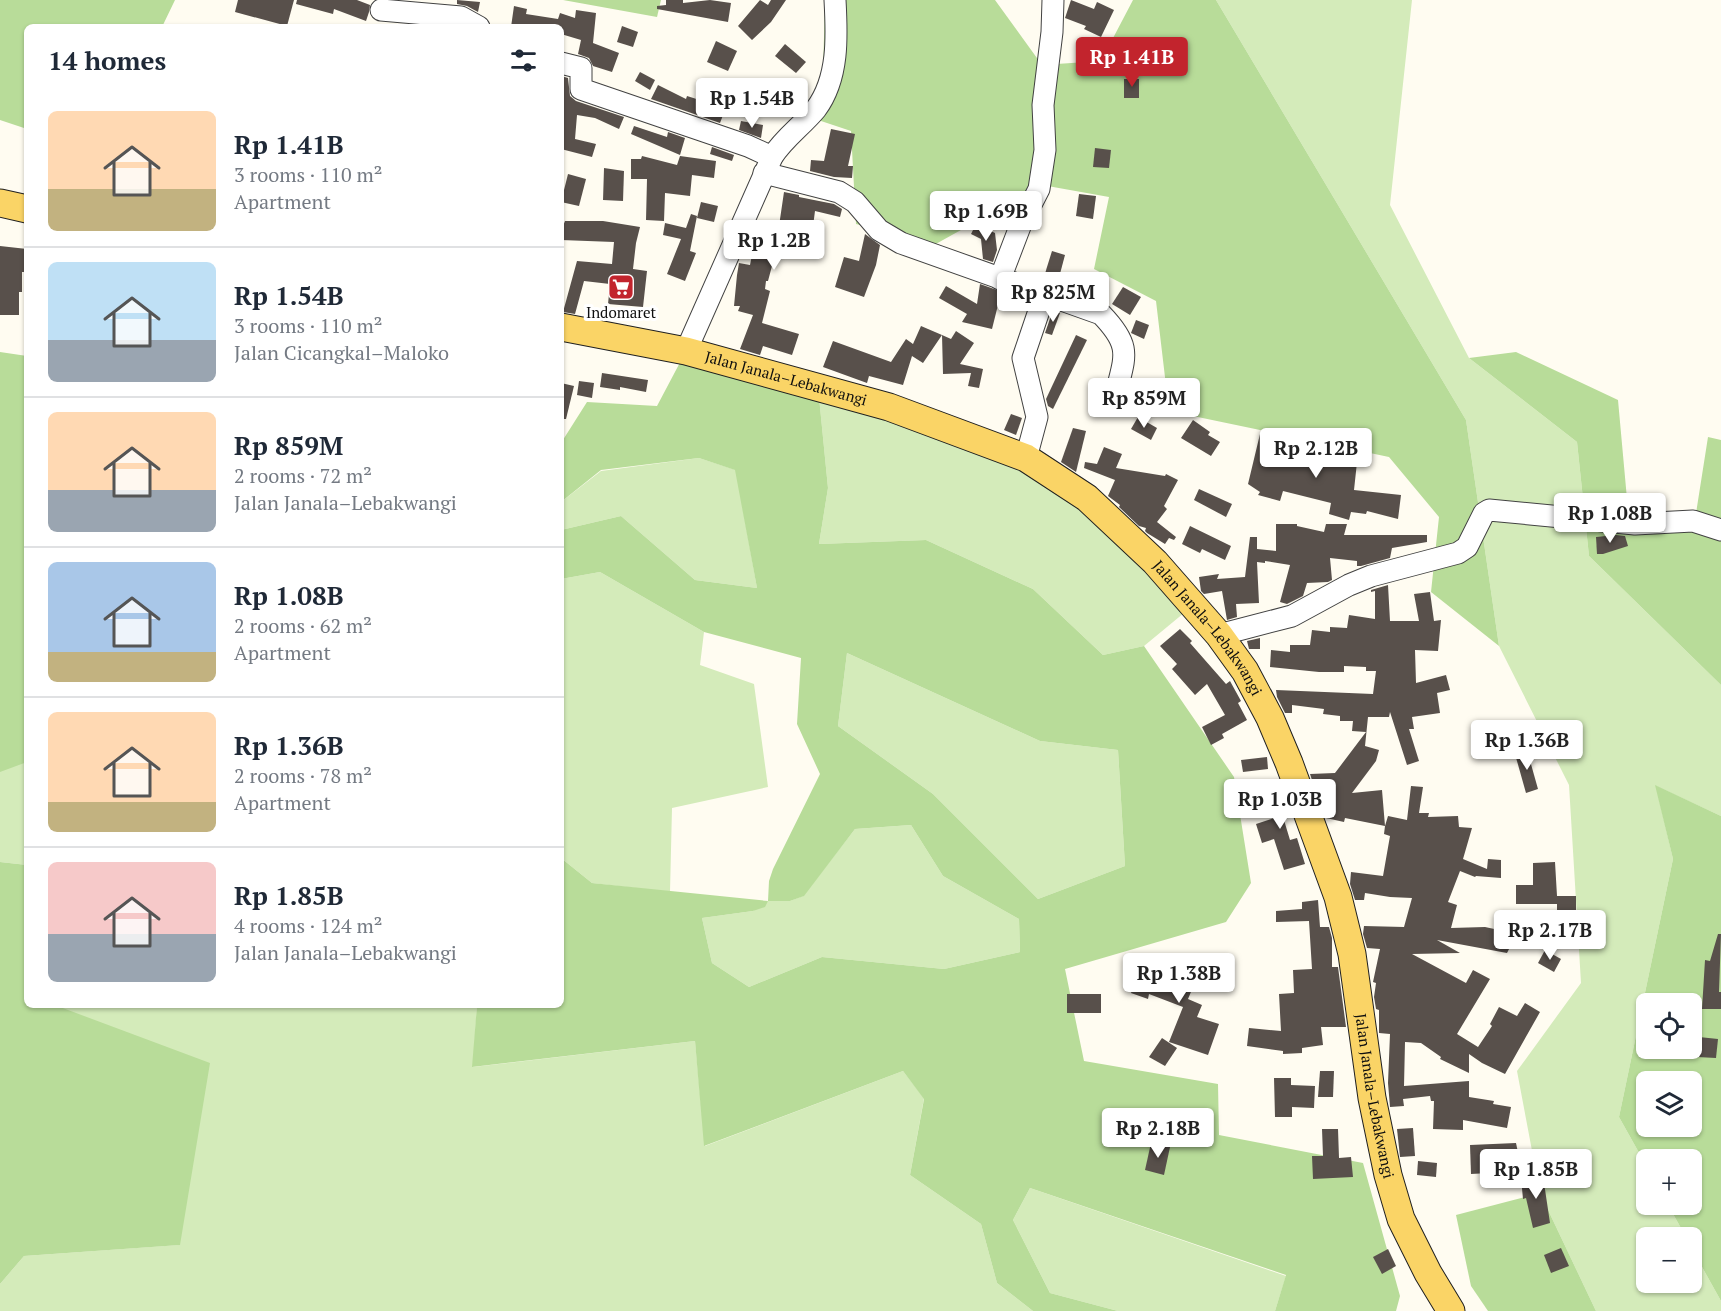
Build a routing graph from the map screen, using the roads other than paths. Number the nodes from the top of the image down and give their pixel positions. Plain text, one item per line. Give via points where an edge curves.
1 (836, 0) edge
2 (1053, 0) edge
3 (381, 10) dead end
4 (474, 24) edge
5 (564, 64) edge
6 (768, 165) junction
7 (0, 203) edge
8 (24, 208) edge
9 (1000, 279) junction
10 (1045, 293) junction
11 (564, 328) edge
12 (686, 351) junction
13 (1115, 398) dead end
14 (1026, 458) junction
15 (1721, 530) edge
16 (1219, 635) junction
17 (1450, 1311) edge

1 - 6 street via 838,42 830,81 816,108 781,143
2 - 9 street via 1043,105 1045,150 1039,189
3 - 4 street via 461,17
5 - 6 street via 581,68 581,89 748,146
6 - 9 street via 839,192 855,202 879,230 901,243
6 - 12 street
7 - 8 main road
9 - 10 street
10 - 13 street via 1101,314 1117,330 1125,351
10 - 14 street via 1023,358 1036,417
11 - 12 main road, Jalan Janala–Lebakwangi
12 - 14 main road, Jalan Janala–Lebakwangi via 889,407
14 - 16 main road, Jalan Janala–Lebakwangi via 1087,498 1155,562
15 - 16 street via 1693,521 1635,524 1489,510 1467,547 1458,553 1371,576 1292,616
16 - 17 main road, Jalan Janala–Lebakwangi via 1245,671 1270,718 1338,897 1352,954 1372,1098 1388,1174 1401,1219

